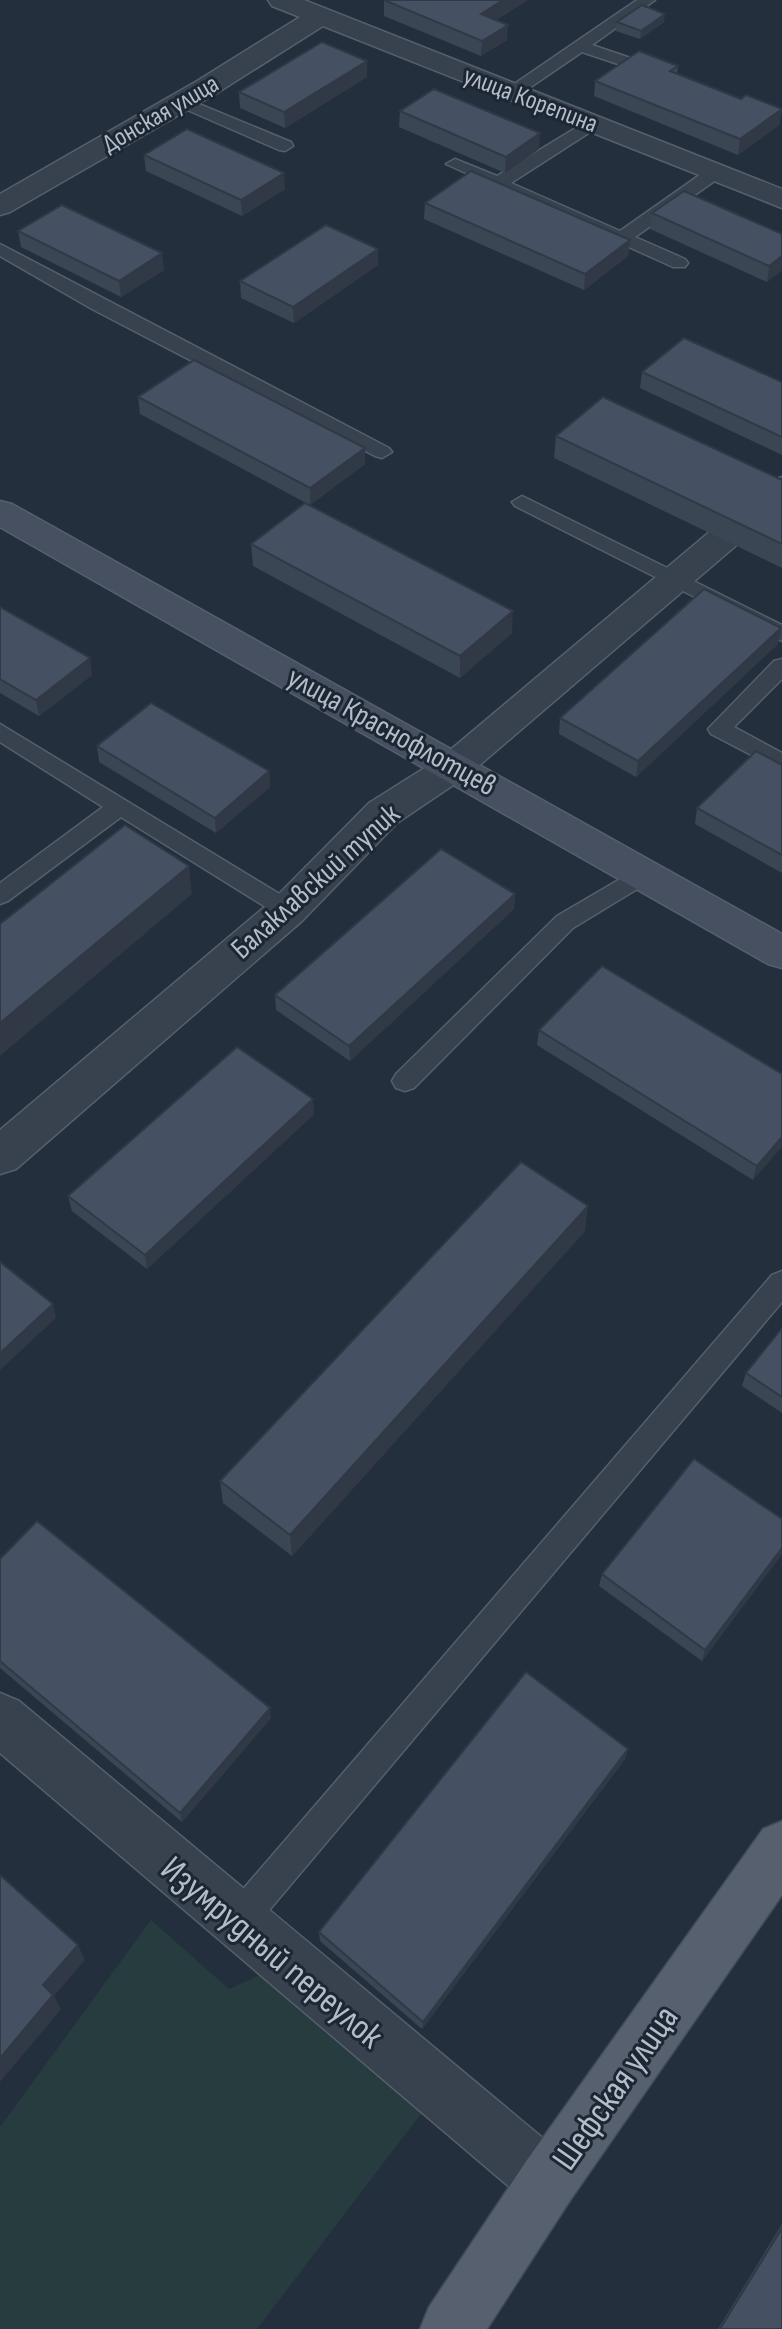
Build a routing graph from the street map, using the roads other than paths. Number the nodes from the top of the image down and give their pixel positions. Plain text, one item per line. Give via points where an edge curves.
1 (281, 0) edge
2 (647, 0) edge
3 (319, 17) junction
4 (583, 47) junction
5 (668, 76) edge
6 (513, 92) junction
7 (182, 102) junction
8 (592, 123) junction
9 (285, 146) dead end
10 (455, 164) dead end
11 (717, 171) junction
12 (499, 183) junction
13 (782, 199) edge
14 (0, 206) edge
15 (623, 237) junction
16 (0, 249) edge
17 (679, 263) dead end
18 (382, 452) dead end
19 (782, 488) edge
20 (522, 502) dead end
21 (0, 512) edge
22 (674, 580) junction
23 (782, 634) edge
24 (782, 666) edge
25 (0, 732) edge
26 (782, 763) edge
27 (455, 766) junction
28 (120, 806) junction
29 (644, 874) junction
30 (0, 895) edge
31 (288, 910) junction
32 (782, 953) edge
33 (405, 1081) dead end
34 (0, 1156) edge
35 (782, 1283) edge
36 (6, 1735) edge
37 (782, 1848) edge
38 (238, 1921) junction
39 (548, 2181) junction
40 (451, 2329) edge

1 - 3 street, улица Корепина
2 - 4 lane
3 - 6 street, улица Корепина
3 - 7 street, Донская улица
4 - 5 lane
4 - 6 lane
6 - 8 street, улица Корепина
7 - 9 lane
7 - 14 street, Донская улица
8 - 11 street, улица Корепина
8 - 12 lane
10 - 12 lane
11 - 13 street, улица Корепина
11 - 15 lane
12 - 15 lane
15 - 17 lane
16 - 18 lane
19 - 22 street, Балаклавский тупик
20 - 22 lane
21 - 27 main road, улица Краснофлотцев
22 - 23 lane
22 - 27 street, Балаклавский тупик
24 - 26 lane via 719,729
25 - 28 lane
27 - 29 main road, улица Краснофлотцев
27 - 31 street, Балаклавский тупик via 383,813
28 - 30 lane
28 - 31 lane
29 - 32 main road, улица Краснофлотцев
29 - 33 lane via 565,922
31 - 34 street, Балаклавский тупик
35 - 38 lane
36 - 38 street, Изумрудный переулок
37 - 39 main road, Шефская улица
38 - 39 street, Изумрудный переулок
39 - 40 main road, Шефская улица

